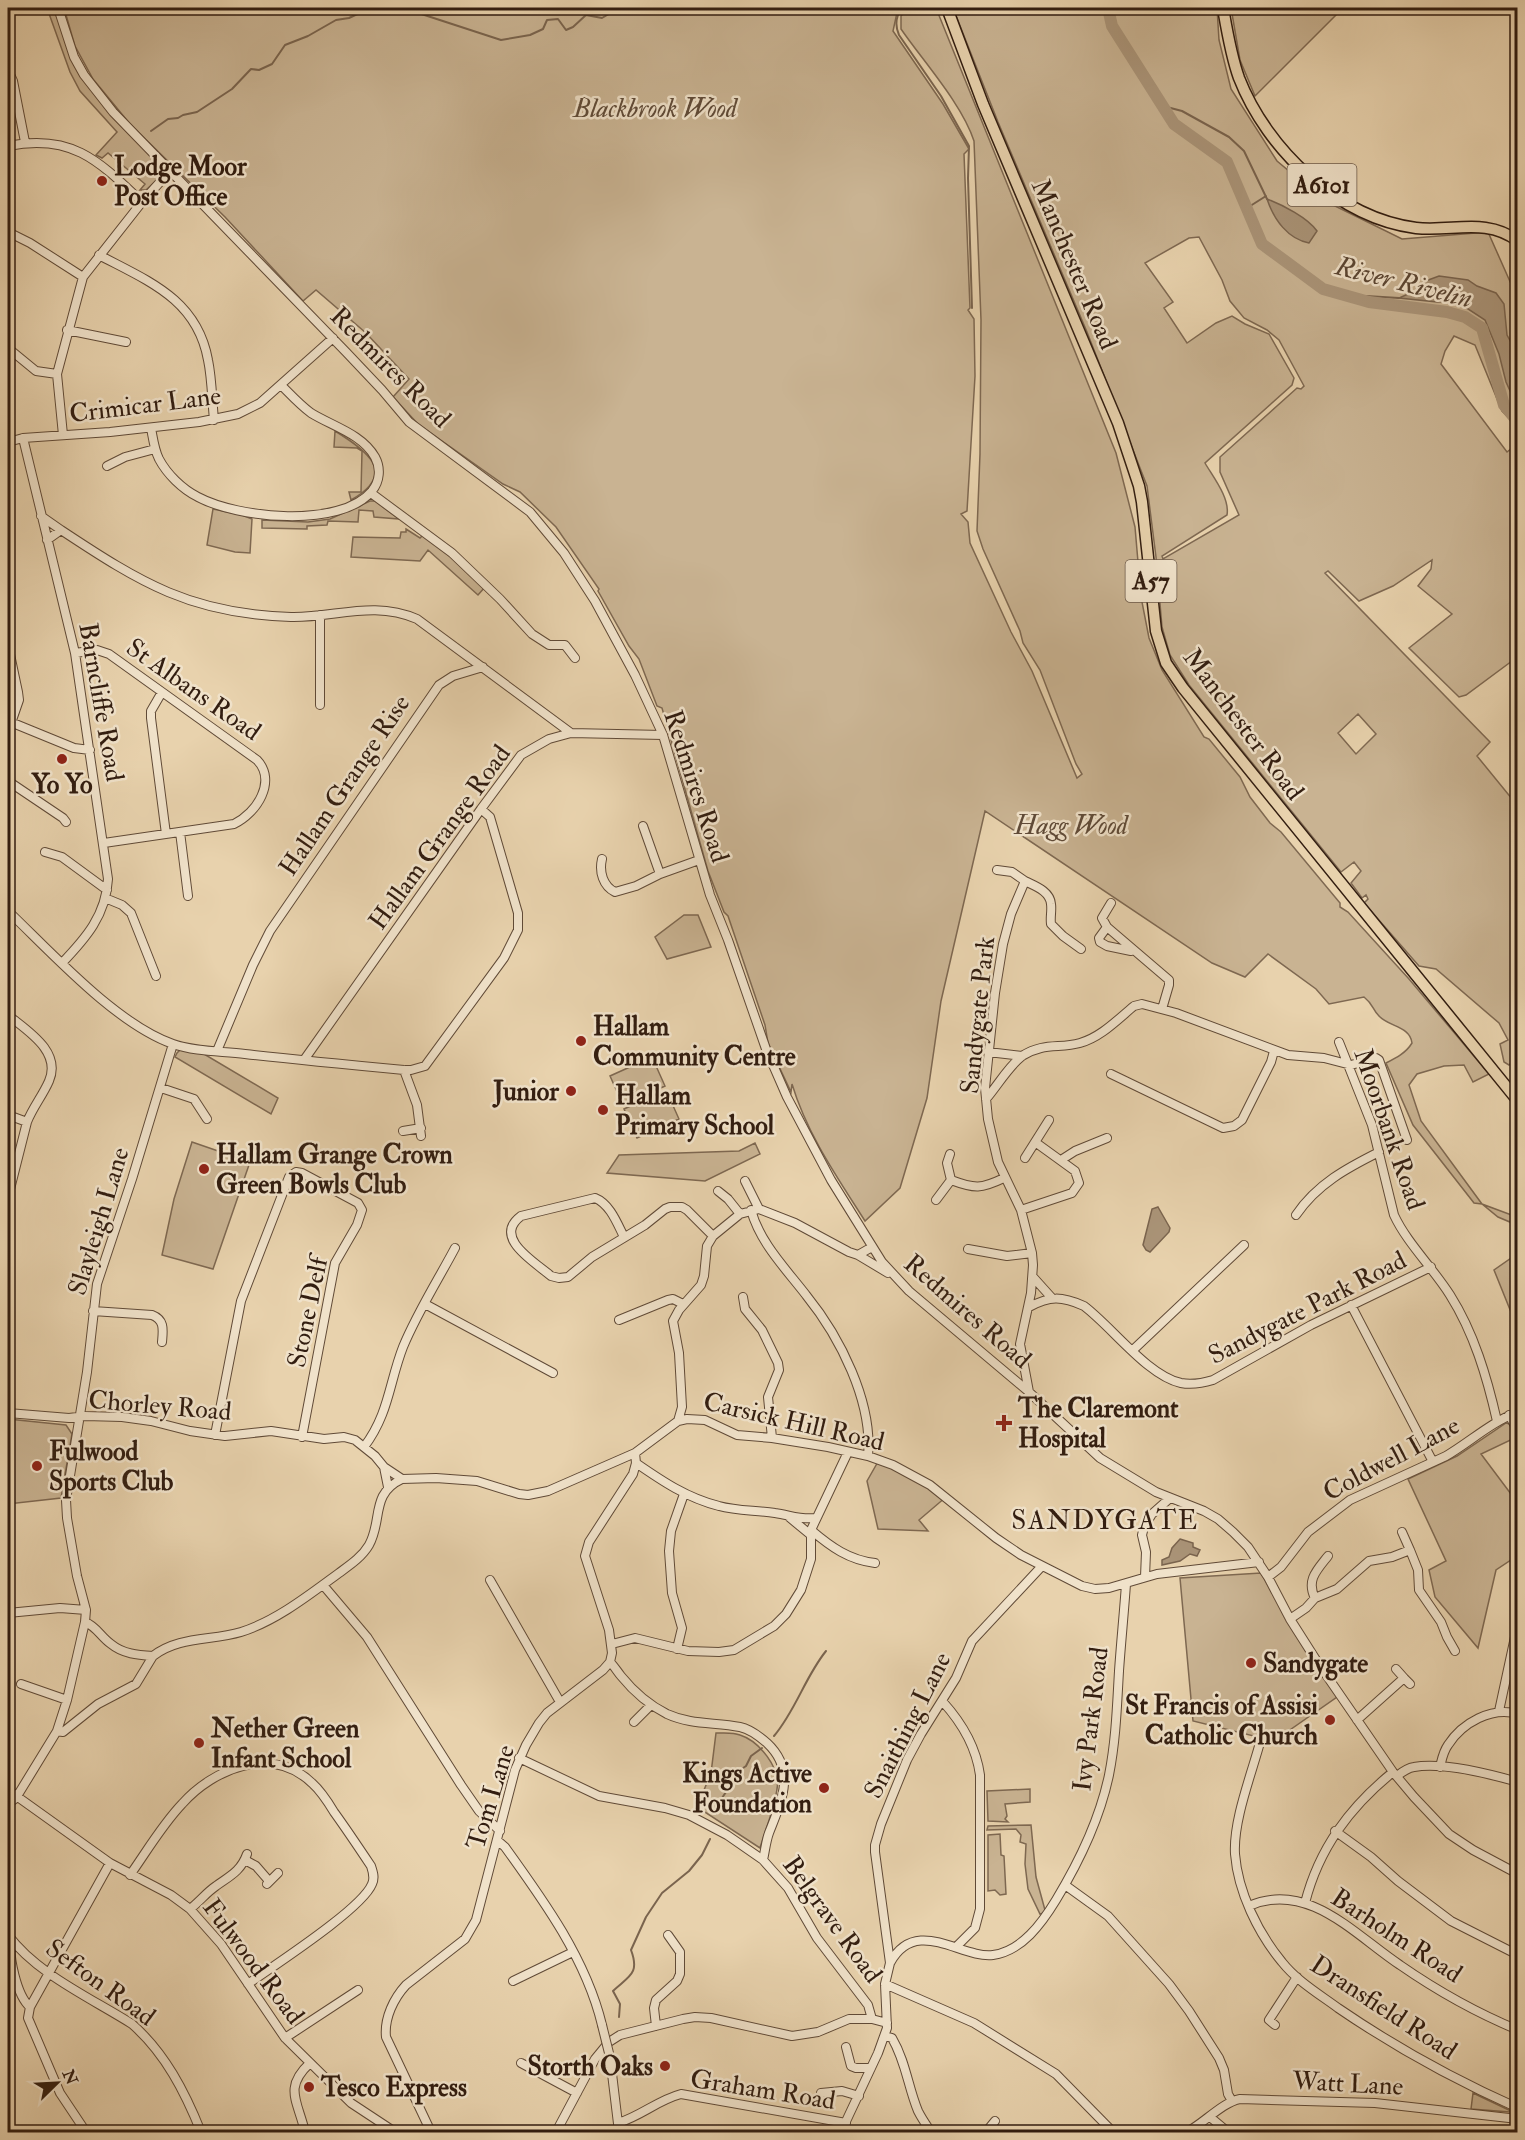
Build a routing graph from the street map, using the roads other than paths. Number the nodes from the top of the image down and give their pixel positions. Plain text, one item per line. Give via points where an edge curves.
1 (58, 8) edge
2 (947, 8) edge
3 (1223, 8) edge
4 (8, 70) edge
5 (25, 142) junction
6 (8, 146) edge
7 (170, 171) junction
8 (142, 202) junction
9 (8, 232) edge
10 (1518, 241) edge
11 (99, 255) junction
12 (83, 277) junction
13 (67, 330) junction
14 (333, 338) junction
15 (126, 342) dead end
16 (8, 348) edge
17 (57, 374) junction
18 (281, 385) junction
19 (214, 420) junction
20 (151, 428) junction
21 (63, 435) junction
22 (23, 438) junction
23 (8, 442) edge
24 (155, 449) junction
25 (107, 466) dead end
26 (371, 493) junction
27 (41, 516) junction
28 (61, 530) junction
29 (47, 540) junction
30 (320, 615) junction
31 (8, 645) edge
32 (75, 653) junction
33 (575, 658) dead end
34 (483, 667) junction
35 (162, 692) junction
36 (320, 705) dead end
37 (9, 722) edge
38 (571, 733) junction
39 (663, 735) junction
40 (90, 750) junction
41 (8, 781) edge
42 (481, 809) junction
43 (66, 822) dead end
44 (643, 826) dead end
45 (180, 832) junction
46 (166, 834) junction
47 (104, 843) junction
48 (45, 852) dead end
49 (602, 859) dead end
50 (699, 860) junction
51 (997, 870) dead end
52 (660, 874) junction
53 (1025, 881) junction
54 (106, 894) junction
55 (188, 896) dead end
56 (1112, 903) dead end
57 (8, 911) edge
58 (1107, 927) junction
59 (1081, 949) dead end
60 (1134, 951) junction
61 (62, 963) junction
62 (156, 976) dead end
63 (1162, 1009) junction
64 (8, 1014) edge
65 (1339, 1042) dead end
66 (173, 1044) junction
67 (217, 1051) junction
68 (988, 1052) junction
69 (1274, 1052) junction
70 (1022, 1056) junction
71 (304, 1060) junction
72 (1347, 1064) junction
73 (425, 1066) junction
74 (404, 1070) junction
75 (1111, 1074) dead end
76 (412, 1087) junction
77 (161, 1088) junction
78 (986, 1099) junction
79 (1518, 1101) edge
80 (8, 1115) edge
81 (207, 1119) dead end
82 (1049, 1120) dead end
83 (27, 1122) junction
84 (403, 1131) dead end
85 (1107, 1138) dead end
86 (1407, 1140) dead end
87 (1035, 1142) junction
88 (1379, 1152) junction
89 (950, 1154) dead end
90 (1025, 1158) dead end
91 (1062, 1160) junction
92 (1004, 1178) junction
93 (951, 1180) junction
94 (745, 1181) dead end
95 (718, 1191) dead end
96 (8, 1197) edge
97 (936, 1200) dead end
98 (755, 1210) junction
99 (1021, 1210) junction
100 (740, 1214) junction
101 (1296, 1215) dead end
102 (713, 1236) junction
103 (624, 1237) junction
104 (1244, 1245) dead end
105 (872, 1247) junction
106 (455, 1248) dead end
107 (968, 1249) dead end
108 (1032, 1253) junction
109 (858, 1255) junction
110 (1431, 1267) junction
111 (1033, 1277) junction
112 (896, 1278) junction
113 (743, 1297) dead end
114 (1051, 1298) junction
115 (425, 1304) junction
116 (683, 1304) junction
117 (1351, 1305) junction
118 (1029, 1307) junction
119 (93, 1311) junction
120 (619, 1320) dead end
121 (162, 1342) dead end
122 (1133, 1350) junction
123 (1023, 1363) junction
124 (553, 1373) dead end
125 (1007, 1373) junction
126 (1029, 1392) junction
127 (8, 1413) edge
128 (1513, 1414) edge
129 (79, 1416) junction
130 (678, 1421) junction
131 (1497, 1421) junction
132 (1518, 1431) edge
133 (215, 1435) junction
134 (302, 1437) junction
135 (772, 1438) junction
136 (364, 1447) junction
137 (848, 1452) junction
138 (635, 1453) junction
139 (868, 1456) junction
140 (1433, 1462) junction
141 (636, 1463) junction
142 (384, 1467) junction
143 (402, 1479) junction
144 (388, 1487) junction
145 (684, 1494) junction
146 (1170, 1498) junction
147 (788, 1516) junction
148 (816, 1518) junction
149 (1402, 1532) dead end
150 (811, 1533) junction
151 (1410, 1550) junction
152 (1328, 1556) dead end
153 (1258, 1562) junction
154 (876, 1563) dead end
155 (1042, 1566) junction
156 (1268, 1576) junction
157 (1145, 1577) junction
158 (490, 1580) dead end
159 (1126, 1584) junction
160 (323, 1585) junction
161 (1315, 1598) junction
162 (86, 1610) junction
163 (8, 1613) edge
164 (1290, 1619) junction
165 (85, 1622) junction
166 (1518, 1623) edge
167 (612, 1644) junction
168 (1515, 1648) edge
169 (677, 1649) junction
170 (1455, 1651) dead end
171 (153, 1656) junction
172 (610, 1662) junction
173 (1396, 1670) dead end
174 (21, 1684) dead end
175 (67, 1700) junction
176 (560, 1702) junction
177 (943, 1702) junction
178 (651, 1705) junction
179 (1499, 1711) junction
180 (1518, 1714) edge
181 (1357, 1720) junction
182 (634, 1722) dead end
183 (57, 1731) junction
184 (1261, 1739) dead end
185 (519, 1758) junction
186 (1440, 1767) junction
187 (1395, 1774) junction
188 (1518, 1782) edge
189 (8, 1790) edge
190 (16, 1798) junction
191 (8, 1804) edge
192 (500, 1831) junction
193 (1335, 1832) junction
194 (498, 1841) junction
195 (763, 1860) junction
196 (110, 1863) junction
197 (278, 1873) dead end
198 (1518, 1874) edge
199 (130, 1875) junction
200 (1065, 1885) junction
201 (1305, 1903) junction
202 (1249, 1906) junction
203 (190, 1909) junction
204 (668, 1935) dead end
205 (9, 1937) edge
206 (957, 1947) junction
207 (573, 1952) junction
208 (1518, 1955) edge
209 (890, 1963) junction
210 (50, 1973) junction
211 (1297, 1977) junction
212 (513, 1981) dead end
213 (248, 1984) junction
214 (885, 1984) junction
215 (358, 1990) dead end
216 (30, 2007) junction
217 (872, 2019) junction
218 (887, 2023) junction
219 (1275, 2025) dead end
220 (656, 2026) junction
221 (1518, 2030) edge
222 (885, 2036) junction
223 (285, 2038) junction
224 (846, 2047) dead end
225 (310, 2063) junction
226 (521, 2063) dead end
227 (871, 2068) junction
228 (577, 2093) junction
229 (821, 2093) dead end
230 (859, 2096) junction
231 (1232, 2101) junction
232 (1518, 2108) edge
233 (1210, 2117) junction
234 (1518, 2119) edge
235 (995, 2121) dead end
236 (618, 2122) junction
237 (846, 2123) junction
238 (86, 2133) edge
239 (201, 2133) edge
240 (305, 2133) edge
241 (395, 2133) edge
242 (431, 2133) edge
243 (556, 2133) edge
244 (619, 2133) edge
245 (842, 2133) edge
246 (931, 2133) edge
247 (986, 2133) edge
248 (1113, 2133) edge
249 (1187, 2133) edge
250 (1228, 2133) edge

1 - 7 street, Redmires Road via 84,75 113,112
2 - 79 main road, Manchester Road / A57 via 983,104 1121,433 1139,486 1156,632 1173,676
3 - 10 main road, A6101 via 1236,68 1255,110 1287,154 1329,191 1358,210 1392,222 1430,229 1491,228
4 - 5 street
5 - 6 street
5 - 8 street via 82,152 99,162
7 - 8 street
7 - 14 street, Redmires Road
8 - 11 street
9 - 12 street
11 - 12 street
11 - 19 street via 159,287 188,313 208,359
12 - 13 street
13 - 15 street
13 - 17 street
14 - 18 street, Crimicar Lane
14 - 39 street, Redmires Road via 409,422 510,496 549,533 595,601
16 - 17 street via 36,371
17 - 21 street
18 - 19 street, Crimicar Lane via 254,407
18 - 26 street via 305,408 369,448 379,474
19 - 20 street, Crimicar Lane
20 - 21 street, Crimicar Lane
20 - 24 street
21 - 22 street, Crimicar Lane
22 - 23 street, Crimicar Lane
22 - 27 street, Barncliffe Road
24 - 25 street
24 - 26 street via 164,467 187,491 230,509 280,515 327,513
26 - 33 street via 452,553 532,634 549,645 565,645
27 - 28 street
27 - 29 street, Barncliffe Road
28 - 29 street
28 - 30 street via 133,576 184,600 230,612
29 - 32 street, Barncliffe Road
30 - 34 street via 365,609 405,614
30 - 36 street
31 - 37 street via 19,700
32 - 35 street, St Albans Road via 103,651
32 - 40 street, Barncliffe Road
34 - 38 street
34 - 67 street, Hallam Grange Rise via 453,676 439,685 270,931
35 - 45 street, St Albans Road via 257,760 267,778 262,794 239,822
35 - 46 street via 151,718
37 - 40 street via 74,748
38 - 39 street, Hallam Grange Road
38 - 42 street, Hallam Grange Road via 549,739 521,755
39 - 50 street, Redmires Road
40 - 47 street, Barncliffe Road
41 - 43 street
42 - 71 street, Hallam Grange Road
42 - 73 street via 490,818 518,913 518,930 504,958
44 - 52 street
45 - 46 street, St Albans Road
45 - 55 street
46 - 47 street, St Albans Road
47 - 54 street, Barncliffe Road
48 - 54 street via 62,857
49 - 52 street via 601,873 615,892
50 - 52 street
50 - 105 street, Redmires Road via 787,1097
51 - 53 street via 1012,872
53 - 59 street via 1045,892 1051,902 1051,924
53 - 68 street, Sandygate Park via 1003,944
54 - 61 street, Barncliffe Road via 90,933
54 - 62 street via 131,913 156,964
56 - 58 street via 1102,918
57 - 61 street
58 - 60 street
58 - 60 street via 1100,938 1102,944
60 - 63 street via 1169,980
61 - 66 street via 126,1017
63 - 69 street
63 - 70 street via 1138,1004 1091,1040 1040,1048
64 - 83 street via 39,1041 51,1066 49,1080
65 - 72 street, Moorbank Road
66 - 67 street
66 - 77 street, Slayleigh Lane
67 - 71 street
68 - 70 street
68 - 78 street, Sandygate Park
69 - 72 street
69 - 75 street via 1242,1120 1229,1128
70 - 78 street
71 - 74 street
72 - 86 street via 1379,1060
72 - 88 street, Moorbank Road
73 - 74 street
73 - 76 street
74 - 76 street
76 - 84 street via 421,1132
77 - 81 street via 194,1099
77 - 119 street, Slayleigh Lane via 97,1284
78 - 92 street, Sandygate Park
80 - 83 street
82 - 87 street
83 - 96 street
85 - 91 street
87 - 90 street
87 - 91 street
88 - 101 street via 1334,1176 1306,1199
88 - 110 street, Moorbank Road via 1398,1224
89 - 93 street via 947,1163
91 - 99 street via 1078,1175 1075,1190
92 - 93 street via 983,1187
92 - 99 street, Sandygate Park
93 - 97 street
94 - 98 street
95 - 100 street
98 - 100 street
98 - 109 street via 795,1222
98 - 139 street via 768,1246 817,1310 849,1368 867,1420
99 - 108 street, Sandygate Park
100 - 102 street
102 - 103 street via 687,1210 677,1207 665,1209
102 - 116 street via 707,1246 701,1285
103 - 103 street via 568,1277 559,1278 551,1276 514,1244 511,1233 521,1216 595,1198 610,1210
104 - 122 street
105 - 109 street
105 - 112 street, Redmires Road
106 - 115 street
107 - 108 street via 1007,1256
108 - 111 street, Sandygate Park
109 - 112 street
110 - 117 street, Sandygate Park Road
110 - 131 street, Moorbank Road via 1468,1331 1487,1380
111 - 114 street
111 - 118 street, Sandygate Park
112 - 125 street, Redmires Road
113 - 135 street via 745,1309 762,1330 778,1363 768,1397
114 - 118 street
114 - 122 street, Sandygate Park Road via 1084,1306
115 - 124 street
115 - 136 street via 404,1346 378,1428
116 - 120 street via 673,1299 663,1301
116 - 130 street via 673,1325 682,1407
117 - 122 street, Sandygate Park Road via 1203,1383 1173,1380 1152,1369
117 - 140 street
118 - 123 street, Sandygate Park via 1020,1335
119 - 121 street via 152,1315 163,1326
119 - 129 street, Slayleigh Lane
123 - 125 street
123 - 126 street, Sandygate Park
125 - 126 street, Redmires Road
126 - 146 street, Redmires Road via 1101,1458
127 - 129 street, Chorley Road via 48,1418
128 - 131 street, Coldwell Lane
128 - 132 street
129 - 133 street, Chorley Road via 133,1418
129 - 162 street, Slayleigh Lane via 66,1500
130 - 135 street, Carsick Hill Road via 705,1420 737,1435
130 - 138 street
131 - 140 street, Coldwell Lane
133 - 134 street, Chorley Road via 271,1431
133 - 134 street, Stone Delf via 241,1301 289,1177 296,1172 358,1203 362,1214 335,1263
134 - 136 street, Chorley Road via 344,1437
135 - 137 street, Carsick Hill Road
136 - 142 street, Chorley Road
137 - 139 street, Carsick Hill Road
137 - 148 street
138 - 141 street
138 - 143 street via 537,1494 519,1494 477,1481
139 - 155 street, Carsick Hill Road via 930,1485 996,1538
140 - 156 street, Coldwell Lane via 1350,1500 1308,1532 1281,1567
141 - 145 street
141 - 167 street via 589,1542 585,1557
142 - 143 street, Chorley Road
142 - 144 street
143 - 144 street
144 - 160 street via 379,1502 374,1535 368,1546
145 - 147 street via 719,1506
145 - 169 street via 670,1531 669,1551 672,1593 682,1628
146 - 153 street, Redmires Road via 1218,1519 1241,1539
146 - 157 street via 1144,1527
147 - 148 street
147 - 150 street
148 - 150 street
149 - 151 street
150 - 154 street via 834,1549
150 - 169 street via 811,1559 801,1590 774,1626 734,1650
151 - 161 street via 1369,1561 1337,1589
151 - 170 street via 1418,1570 1419,1590 1443,1620
152 - 161 street via 1310,1584
153 - 156 street, Redmires Road
153 - 157 street, Carsick Hill Road
155 - 159 street, Carsick Hill Road via 1095,1589
155 - 177 street, Snaithing Lane via 972,1641
156 - 164 street, Redmires Road
157 - 159 street, Carsick Hill Road
158 - 176 street
159 - 200 street, Ivy Park Road via 1109,1776 1099,1812
160 - 171 street via 242,1632 184,1642
160 - 192 street via 367,1637 460,1785
161 - 164 street
162 - 163 street
162 - 165 street, Slayleigh Lane
164 - 181 street, Redmires Road
165 - 171 street via 123,1652
165 - 175 street, Slayleigh Lane
166 - 168 street
167 - 169 street via 635,1638
167 - 172 street
168 - 179 street
171 - 183 street via 136,1684 98,1704 63,1732
172 - 176 street, Tom Lane
172 - 178 street
173 - 181 street via 1407,1681
174 - 175 street
175 - 183 street, Slayleigh Lane
176 - 185 street, Tom Lane via 539,1723
177 - 206 street via 969,1738 980,1775 981,1909 975,1928
177 - 209 street, Snaithing Lane via 908,1760 875,1845
178 - 182 street
178 - 195 street via 683,1720 749,1730 776,1753 783,1773 784,1794 768,1834
179 - 180 street
179 - 186 street via 1463,1728 1448,1745
181 - 187 street, Redmires Road
183 - 190 street, Slayleigh Lane
184 - 202 street, Dransfield Road via 1235,1838 1237,1870
185 - 192 street, Tom Lane
185 - 195 street, Belgrave Road via 599,1796 689,1815
186 - 187 street via 1412,1767
186 - 188 street
187 - 193 street via 1370,1791
187 - 198 street, Redmires Road via 1449,1834
189 - 190 street, Fulwood Road
190 - 191 street
190 - 196 street, Fulwood Road
192 - 194 street, Tom Lane
193 - 201 street via 1318,1863
193 - 208 street via 1452,1921
194 - 207 street via 546,1906
194 - 242 street, Tom Lane via 472,1930 399,1993 387,2023 386,2037
195 - 217 street, Belgrave Road via 788,1888 817,1938 868,2005
196 - 199 street, Fulwood Road
196 - 210 street
197 - 203 street via 268,1883 246,1857 231,1877
199 - 203 street, Fulwood Road
199 - 213 street via 180,1805 217,1776 243,1765 268,1763 292,1770 313,1783 371,1866 372,1885 339,1918
200 - 206 street, Ivy Park Road via 1039,1925 1009,1950 987,1955
200 - 231 street via 1108,1916 1169,1984 1219,2058
201 - 202 street, Barholm Road via 1273,1900
201 - 221 street, Barholm Road via 1347,1924 1440,1990
202 - 211 street, Dransfield Road via 1267,1941
203 - 213 street, Fulwood Road via 221,1944
204 - 220 street via 680,1952 680,1974 656,2000
205 - 210 street, Sefton Road
205 - 216 street via 22,1998
206 - 209 street, Ivy Park Road via 936,1941 915,1942 898,1951
207 - 212 street
207 - 236 street, bridge via 591,1988 602,2025
209 - 214 street, Snaithing Lane
210 - 216 street
210 - 239 street, Sefton Road via 132,2024 156,2049 189,2104
211 - 219 street via 1269,2020
211 - 232 street, Dransfield Road via 1353,2018 1438,2070
213 - 223 street, Fulwood Road
214 - 218 street, Snaithing Lane
214 - 248 street via 974,2023 1056,2074
215 - 223 street
216 - 238 street via 28,2018 54,2079
217 - 218 street
217 - 220 street via 849,2019 818,2032 792,2036 711,2018 695,2017
218 - 222 street, Snaithing Lane
220 - 228 street via 609,2042
222 - 227 street, Snaithing Lane
222 - 246 street via 895,2044 918,2110
223 - 225 street, Fulwood Road
224 - 227 street via 851,2066
225 - 240 street via 298,2074 294,2092
225 - 241 street, Fulwood Road via 351,2103
226 - 228 street
227 - 230 street, Snaithing Lane
228 - 243 street
229 - 230 street via 842,2091
230 - 237 street, Snaithing Lane
231 - 233 street
231 - 234 street, Watt Lane via 1374,2103
233 - 249 street
233 - 250 street
235 - 247 street
236 - 237 street, Graham Road via 681,2094
236 - 244 street
237 - 245 street, Snaithing Lane

